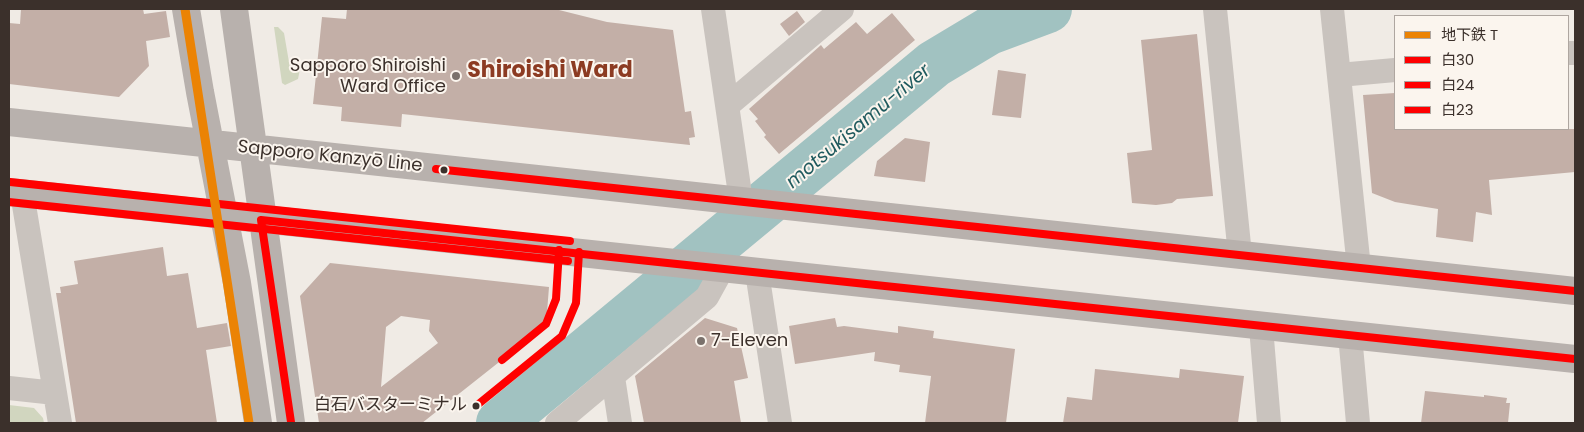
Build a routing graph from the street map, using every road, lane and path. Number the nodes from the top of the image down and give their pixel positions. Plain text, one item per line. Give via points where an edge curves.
1 (186, 9) edge
2 (234, 9) edge
3 (713, 9) edge
4 (842, 9) edge
5 (1215, 9) edge
6 (1332, 9) edge
7 (1394, 70) edge
8 (1338, 75) junction
9 (727, 106) junction
10 (9, 122) edge
11 (211, 144) junction
12 (253, 149) junction
13 (15, 193) edge
14 (742, 201) junction
15 (225, 216) junction
16 (261, 220) junction
17 (1240, 255) junction
18 (716, 268) junction
19 (1359, 268) junction
20 (757, 272) junction
21 (1575, 291) edge
22 (1261, 327) junction
23 (1350, 335) junction
24 (1575, 359) edge
25 (613, 377) junction
26 (9, 388) edge
27 (55, 393) junction
28 (60, 423) edge
29 (258, 423) edge
30 (291, 423) edge
31 (557, 423) edge
32 (620, 423) edge
33 (780, 423) edge
34 (1269, 423) edge
35 (1358, 423) edge

1 - 11 main road
2 - 12 main road
3 - 9 street
4 - 9 street
5 - 17 street
6 - 8 street
7 - 8 street
8 - 19 street
9 - 14 street
10 - 11 main road, Sapporo Kanzyō Line
11 - 12 main road, Sapporo Kanzyō Line
11 - 15 main road
12 - 14 main road, Sapporo Kanzyō Line
12 - 16 main road
13 - 15 main road
13 - 27 street
14 - 17 main road, Sapporo Kanzyō Line
15 - 16 main road
15 - 29 main road
16 - 18 main road
16 - 30 main road
17 - 19 main road, Sapporo Kanzyō Line
18 - 20 main road
18 - 25 street via 707,297
19 - 21 main road, Sapporo Kanzyō Line
20 - 22 main road
20 - 33 street
22 - 23 main road
22 - 34 street
23 - 24 main road
23 - 35 street
25 - 31 street
25 - 32 street
26 - 27 street
27 - 28 street

